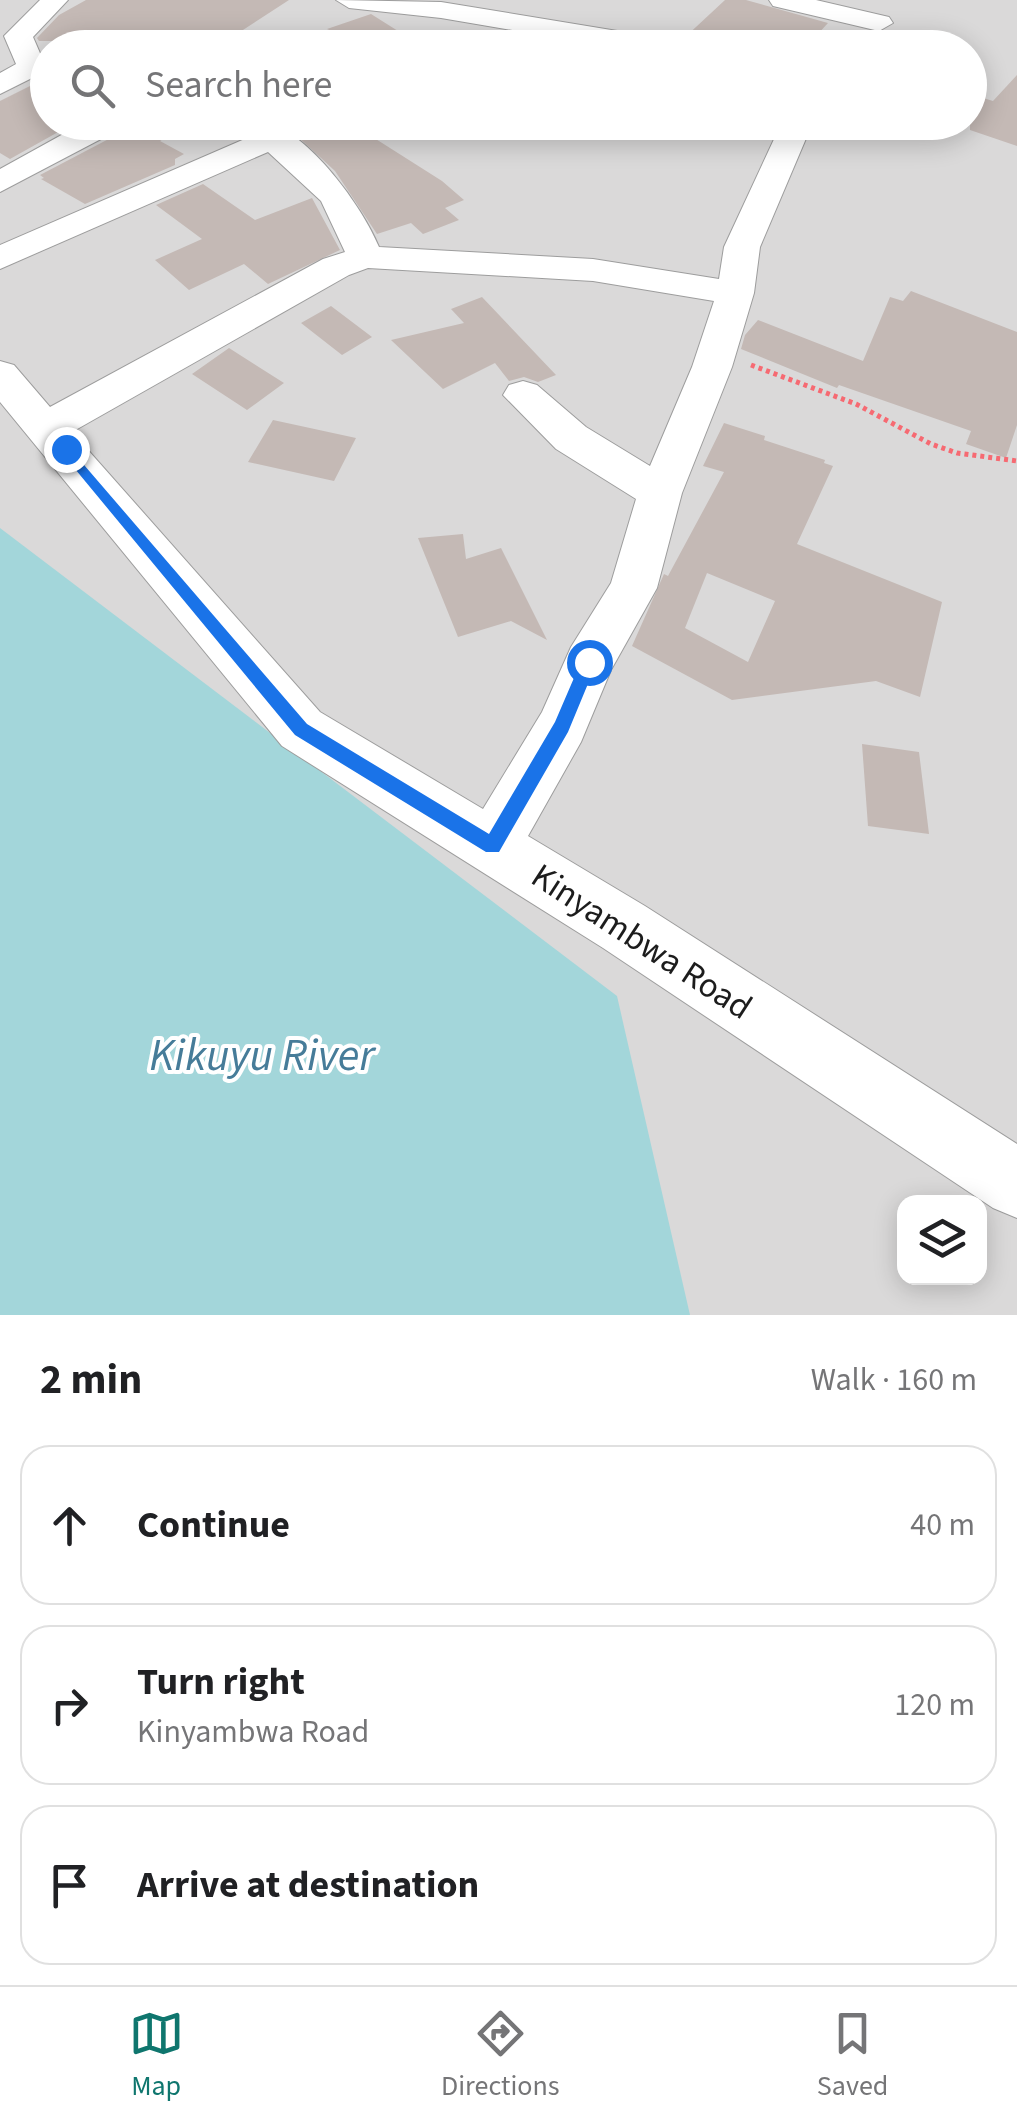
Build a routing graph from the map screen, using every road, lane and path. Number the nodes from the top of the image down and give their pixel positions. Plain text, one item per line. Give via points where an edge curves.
1 (56, 0) edge
2 (349, 0) edge
3 (782, 0) edge
4 (896, 0) edge
5 (447, 5) edge
6 (510, 20) junction
7 (879, 24) junction
8 (493, 30) edge
9 (568, 30) edge
10 (873, 30) edge
11 (23, 47) edge
12 (30, 68) edge
13 (0, 85) edge
14 (77, 140) edge
15 (243, 140) edge
16 (277, 140) edge
17 (790, 140) edge
18 (0, 182) edge
19 (365, 257) junction
20 (0, 258) edge
21 (735, 293) junction
22 (716, 354) junction
23 (0, 375) edge
24 (523, 396) dead end
25 (47, 426) junction
26 (1017, 461) edge
27 (660, 493) junction
28 (492, 846) junction
29 (1017, 1184) edge

1 - 11 street via 18,36
2 - 5 street
3 - 7 street
4 - 7 street
5 - 6 street
6 - 8 street
6 - 9 street
7 - 10 street
12 - 13 street
14 - 18 street
15 - 20 street
16 - 19 street via 343,208
17 - 21 street via 742,247
19 - 21 street via 593,270
19 - 25 street
21 - 22 street
22 - 26 path via 788,375 931,444
22 - 27 street
23 - 25 street, Kinyambwa Road
24 - 27 street via 571,438
25 - 28 street, Kinyambwa Road via 301,730
27 - 28 street via 633,588
28 - 29 street, Kinyambwa Road

